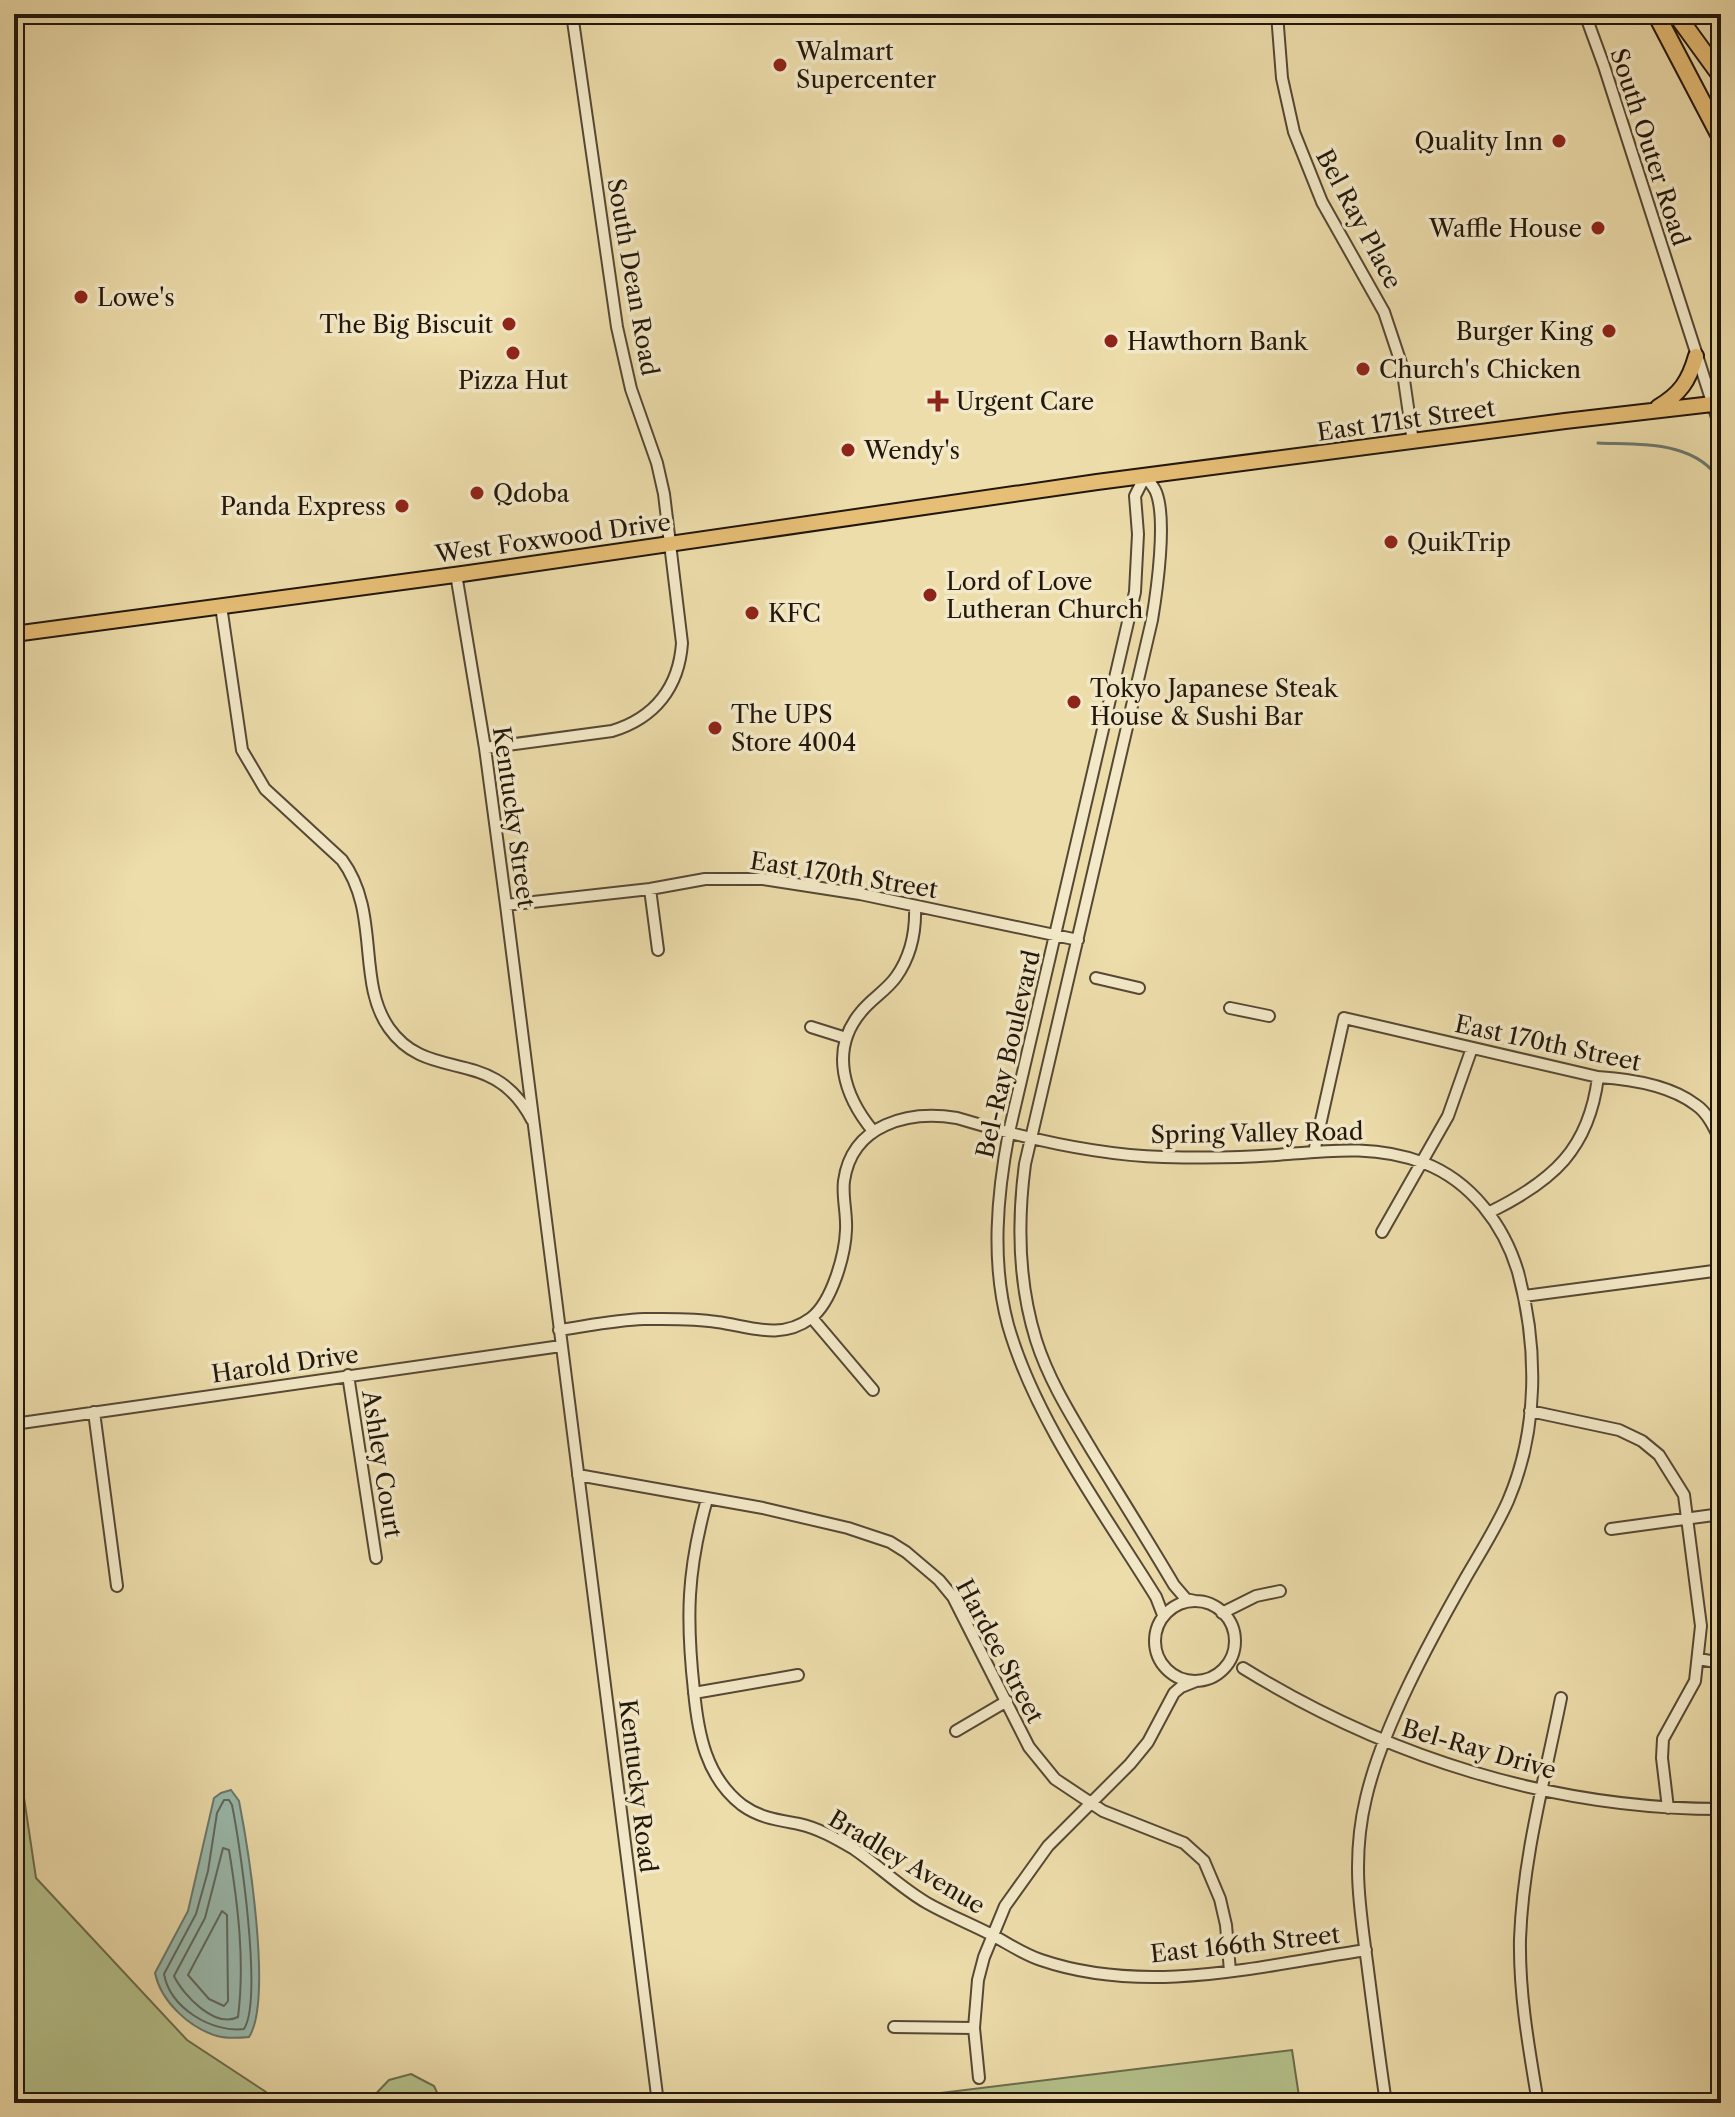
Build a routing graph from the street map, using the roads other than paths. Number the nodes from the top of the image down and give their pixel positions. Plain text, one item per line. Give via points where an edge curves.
1 (572, 14) edge
2 (1277, 14) edge
3 (1585, 14) edge
4 (1656, 14) edge
5 (1676, 14) edge
6 (1721, 76) edge
7 (1721, 138) edge
8 (1696, 356) junction
9 (1716, 403) edge
10 (1653, 410) junction
11 (1721, 430) edge
12 (1413, 442) junction
13 (1145, 476) junction
14 (1097, 482) joint
15 (671, 543) junction
16 (456, 574) junction
17 (1135, 592) junction
18 (1156, 595) junction
19 (221, 606) junction
20 (14, 634) edge
21 (1101, 743) junction
22 (485, 748) junction
23 (1122, 749) junction
24 (650, 889) junction
25 (506, 905) junction
26 (915, 906) junction
27 (1056, 934) junction
28 (1078, 940) junction
29 (658, 950) dead end
30 (1096, 978) dead end
31 (1139, 988) dead end
32 (1230, 1008) dead end
33 (1269, 1016) dead end
34 (811, 1027) dead end
35 (846, 1038) junction
36 (1472, 1048) junction
37 (527, 1066) junction
38 (1598, 1077) junction
39 (529, 1082) junction
40 (514, 1094) junction
41 (534, 1124) junction
42 (873, 1131) junction
43 (1009, 1132) junction
44 (1032, 1137) junction
45 (1721, 1142) edge
46 (1314, 1152) junction
47 (1423, 1162) junction
48 (1490, 1212) junction
49 (1382, 1232) dead end
50 (1721, 1270) edge
51 (1524, 1296) junction
52 (812, 1318) junction
53 (559, 1330) junction
54 (561, 1346) junction
55 (1046, 1367) junction
56 (348, 1375) junction
57 (1025, 1375) junction
58 (873, 1390) dead end
59 (1530, 1411) junction
60 (94, 1412) junction
61 (14, 1424) edge
62 (578, 1475) junction
63 (707, 1499) junction
64 (1721, 1514) edge
65 (1687, 1519) junction
66 (1611, 1529) dead end
67 (376, 1558) dead end
68 (117, 1586) dead end
69 (1280, 1591) dead end
70 (1195, 1601) junction
71 (1222, 1613) junction
72 (1163, 1615) junction
73 (1235, 1646) junction
74 (1699, 1659) junction
75 (1721, 1663) edge
76 (1164, 1665) junction
77 (1243, 1668) junction
78 (1222, 1671) junction
79 (798, 1675) dead end
80 (1196, 1681) junction
81 (694, 1693) junction
82 (1174, 1693) junction
83 (1561, 1698) dead end
84 (1007, 1701) junction
85 (956, 1731) dead end
86 (1384, 1742) junction
87 (1542, 1790) junction
88 (1089, 1803) junction
89 (1668, 1808) junction
90 (1721, 1809) edge
91 (992, 1936) junction
92 (1366, 1950) junction
93 (1230, 1971) junction
94 (894, 2027) dead end
95 (974, 2028) junction
96 (979, 2078) dead end
97 (658, 2103) edge
98 (1386, 2103) edge
99 (1538, 2103) edge

1 - 15 street, South Dean Road via 617,327 631,389 657,463
2 - 12 street, Bel Ray Place via 1282,78 1294,132 1322,202 1389,323 1402,366
3 - 8 street, South Outer Road
4 - 7 highway
5 - 6 highway
8 - 9 street, South Outer Road
8 - 10 main road via 1690,379 1676,397
9 - 10 main road, East 171st Street
9 - 11 street, South Outer Road
10 - 12 main road, East 171st Street
12 - 13 main road, East 171st Street
13 - 14 main road, East 171st Street
13 - 17 street, Bel-Ray Boulevard via 1135,496
13 - 18 street, Bel-Ray Boulevard via 1157,493
14 - 15 main road, West Foxwood Drive
15 - 16 main road, West Foxwood Drive
15 - 22 street, South Dean Road via 682,643 678,673 663,699 640,720 612,731
16 - 19 main road, West Foxwood Drive
16 - 22 street, Kentucky Street
17 - 18 street
17 - 21 street, Bel-Ray Boulevard
18 - 23 street, Bel-Ray Boulevard
19 - 20 main road, West Foxwood Drive
19 - 40 street via 242,750 265,789 352,873 363,902 377,1002 389,1027 416,1053 489,1074
21 - 23 street
21 - 27 street, Bel-Ray Boulevard
22 - 25 street, Kentucky Street
23 - 28 street, Bel-Ray Boulevard
24 - 25 street, East 170th Street
24 - 26 street, East 170th Street via 705,879 763,879
24 - 29 street
25 - 37 street, Kentucky Street
26 - 27 street, East 170th Street
26 - 35 street via 905,962 884,992 861,1012
27 - 28 street, East 170th Street
27 - 43 street, Bel-Ray Boulevard
28 - 44 street, Bel-Ray Boulevard
30 - 31 street
32 - 33 street
34 - 35 street
35 - 42 street via 846,1085
36 - 38 street, East 170th Street
36 - 46 street, East 170th Street via 1344,1018
36 - 47 street via 1448,1116
37 - 39 street, Kentucky Street
37 - 40 street
38 - 45 street, East 170th Street via 1637,1081 1697,1105
38 - 48 street via 1590,1118 1573,1152 1516,1199
39 - 40 street
39 - 41 street, Kentucky Street
40 - 41 street
41 - 53 street
42 - 43 street, Spring Valley Road via 906,1118 939,1115
42 - 52 street via 848,1164 844,1251 831,1289
43 - 44 street, Spring Valley Road
43 - 57 street, Bel-Ray Boulevard via 997,1246 1008,1323
44 - 46 street, Spring Valley Road via 1076,1148 1162,1157
44 - 55 street, Bel-Ray Boulevard via 1021,1198 1019,1251 1027,1309
46 - 47 street, Spring Valley Road via 1382,1151
47 - 48 street, Spring Valley Road via 1455,1179
47 - 49 street
48 - 51 street, Spring Valley Road via 1505,1238
50 - 51 street
51 - 59 street, Spring Valley Road via 1533,1349
52 - 53 street via 774,1331 696,1319 641,1319
52 - 58 street
53 - 54 street
54 - 56 street, Harold Drive
54 - 62 street
55 - 57 street
55 - 70 street, Bel-Ray Boulevard via 1174,1585
56 - 60 street, Harold Drive
56 - 67 street, Ashley Court
57 - 72 street, Bel-Ray Boulevard
59 - 65 street via 1596,1423 1642,1441 1672,1472 1684,1495
59 - 86 street, Spring Valley Road via 1509,1498
60 - 61 street, Harold Drive
60 - 68 street
62 - 63 street, Hardee Street
62 - 97 street, Kentucky Road
63 - 81 street, Bradley Avenue via 688,1597
63 - 84 street, Hardee Street via 806,1517 890,1542 906,1552 953,1597
64 - 65 street
65 - 66 street
65 - 74 street via 1701,1626
69 - 71 street
70 - 71 street, Bel-Ray Boulevard
70 - 72 street via 1178,1604
71 - 73 street via 1233,1630
72 - 76 street via 1155,1647
73 - 77 street
73 - 78 street
74 - 75 street
74 - 89 street via 1695,1681 1663,1739
76 - 80 street
76 - 82 street
77 - 78 street
77 - 86 street, Bel-Ray Drive
78 - 80 street
79 - 81 street
80 - 82 street
81 - 91 street, Bradley Avenue via 702,1747 721,1782 742,1805 767,1819 799,1824 840,1841 924,1901
82 - 88 street via 1148,1742
83 - 87 street
84 - 85 street
84 - 88 street, Hardee Street via 1040,1763
86 - 87 street, Bel-Ray Drive
86 - 92 street, Spring Valley Road via 1366,1797 1358,1848 1357,1894
87 - 89 street, Bel-Ray Drive
87 - 99 street via 1526,1869 1520,1940
88 - 91 street via 1020,1881
88 - 93 street, Hardee Street via 1184,1843 1204,1861 1220,1899
89 - 90 street, Bel-Ray Drive
91 - 93 street, East 166th Street via 1042,1960 1103,1973 1160,1977
91 - 95 street via 978,1980
92 - 93 street, East 166th Street
92 - 98 street, Spring Valley Road
94 - 95 street
95 - 96 street

